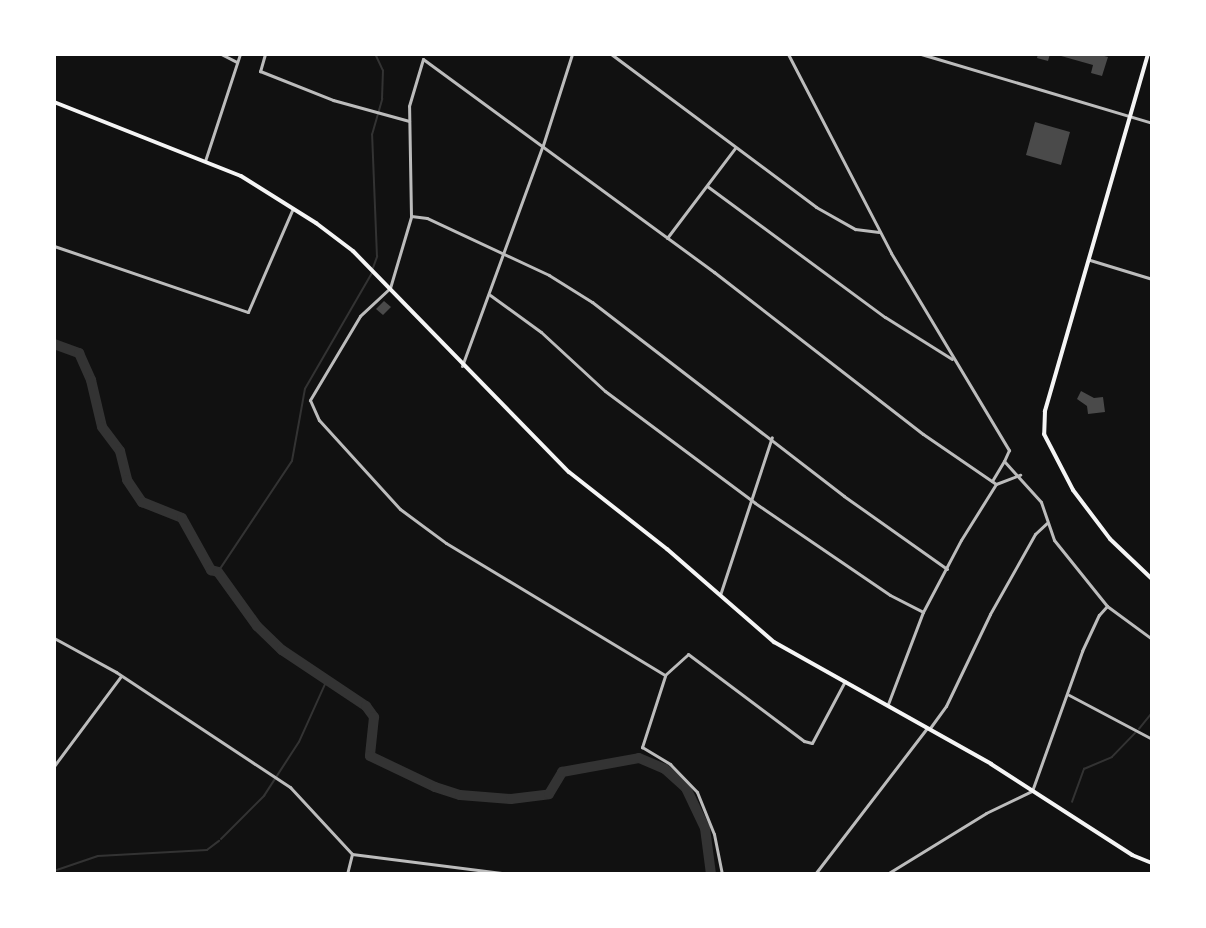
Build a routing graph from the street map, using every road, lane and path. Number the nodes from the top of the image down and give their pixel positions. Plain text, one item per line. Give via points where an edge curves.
1 (221, 54) edge
2 (240, 54) edge
3 (265, 54) edge
4 (572, 54) edge
5 (611, 54) edge
6 (788, 54) edge
7 (921, 54) edge
8 (1148, 54) edge
9 (237, 62) junction
10 (54, 102) edge
11 (1129, 117) junction
12 (408, 121) junction
13 (1152, 123) edge
14 (543, 145) junction
15 (735, 148) junction
16 (205, 161) junction
17 (707, 186) junction
18 (293, 208) junction
19 (411, 216) junction
20 (879, 232) junction
21 (667, 238) junction
22 (54, 246) edge
23 (504, 255) junction
24 (1090, 260) junction
25 (1152, 279) edge
26 (390, 288) junction
27 (490, 295) junction
28 (954, 360) junction
29 (462, 366) junction
30 (772, 437) junction
31 (1004, 460) junction
32 (1020, 475) junction
33 (992, 481) junction
34 (996, 484) junction
35 (752, 498) junction
36 (1047, 523) junction
37 (947, 569) junction
38 (1152, 579) edge
39 (720, 596) junction
40 (1107, 606) junction
41 (923, 612) junction
42 (54, 638) edge
43 (1152, 639) edge
44 (665, 675) junction
45 (121, 676) junction
46 (845, 681) junction
47 (1069, 695) junction
48 (888, 704) junction
49 (929, 728) junction
50 (1152, 738) edge
51 (54, 766) edge
52 (1032, 791) junction
53 (352, 854) junction
54 (1152, 863) edge
55 (347, 874) edge
56 (511, 874) edge
57 (722, 874) edge
58 (815, 874) edge
59 (887, 874) edge

1 - 9 street
2 - 9 street
3 - 12 street via 260,71 367,111
4 - 14 street
5 - 15 street
6 - 20 street
7 - 11 street
8 - 11 main road
9 - 16 street
10 - 16 main road
11 - 13 street
11 - 24 main road
12 - 14 street via 414,84 427,59
12 - 19 street
14 - 21 street
14 - 23 street
15 - 17 street
15 - 20 street via 816,207 855,229
16 - 18 main road via 241,176
17 - 21 street
17 - 28 street via 885,317
18 - 22 street via 248,312
18 - 26 main road via 367,265
19 - 23 street via 427,218
19 - 26 street
20 - 28 street
21 - 33 street via 923,434
23 - 27 street
23 - 30 street via 549,275 592,302
24 - 25 street
24 - 38 main road via 1045,411 1044,434 1051,453 1085,507 1110,539
26 - 29 main road
26 - 44 street via 360,316 312,393 311,406 319,420 400,509 422,527
27 - 29 street
27 - 35 street via 541,332 653,429
28 - 31 street via 1009,450
29 - 39 main road via 569,472
30 - 35 street
30 - 37 street via 853,503
31 - 32 street
31 - 33 street
32 - 34 street
32 - 36 street via 1041,502
33 - 34 street
34 - 37 street
35 - 39 street
35 - 41 street via 793,531
36 - 40 street via 1054,540
36 - 49 street via 1035,534 990,614 946,706
37 - 41 street
39 - 46 main road via 774,642
40 - 43 street
40 - 47 street via 1098,615 1082,651
41 - 48 street
42 - 45 street
44 - 46 street via 688,654 797,738 812,743
44 - 57 street via 642,747 670,764 698,792 714,834
45 - 51 street
45 - 53 street via 290,788
46 - 48 main road
47 - 50 street
47 - 52 street
48 - 49 main road
49 - 52 main road
49 - 58 street
52 - 54 main road via 1132,855
52 - 59 street via 986,813
53 - 55 street
53 - 56 street

